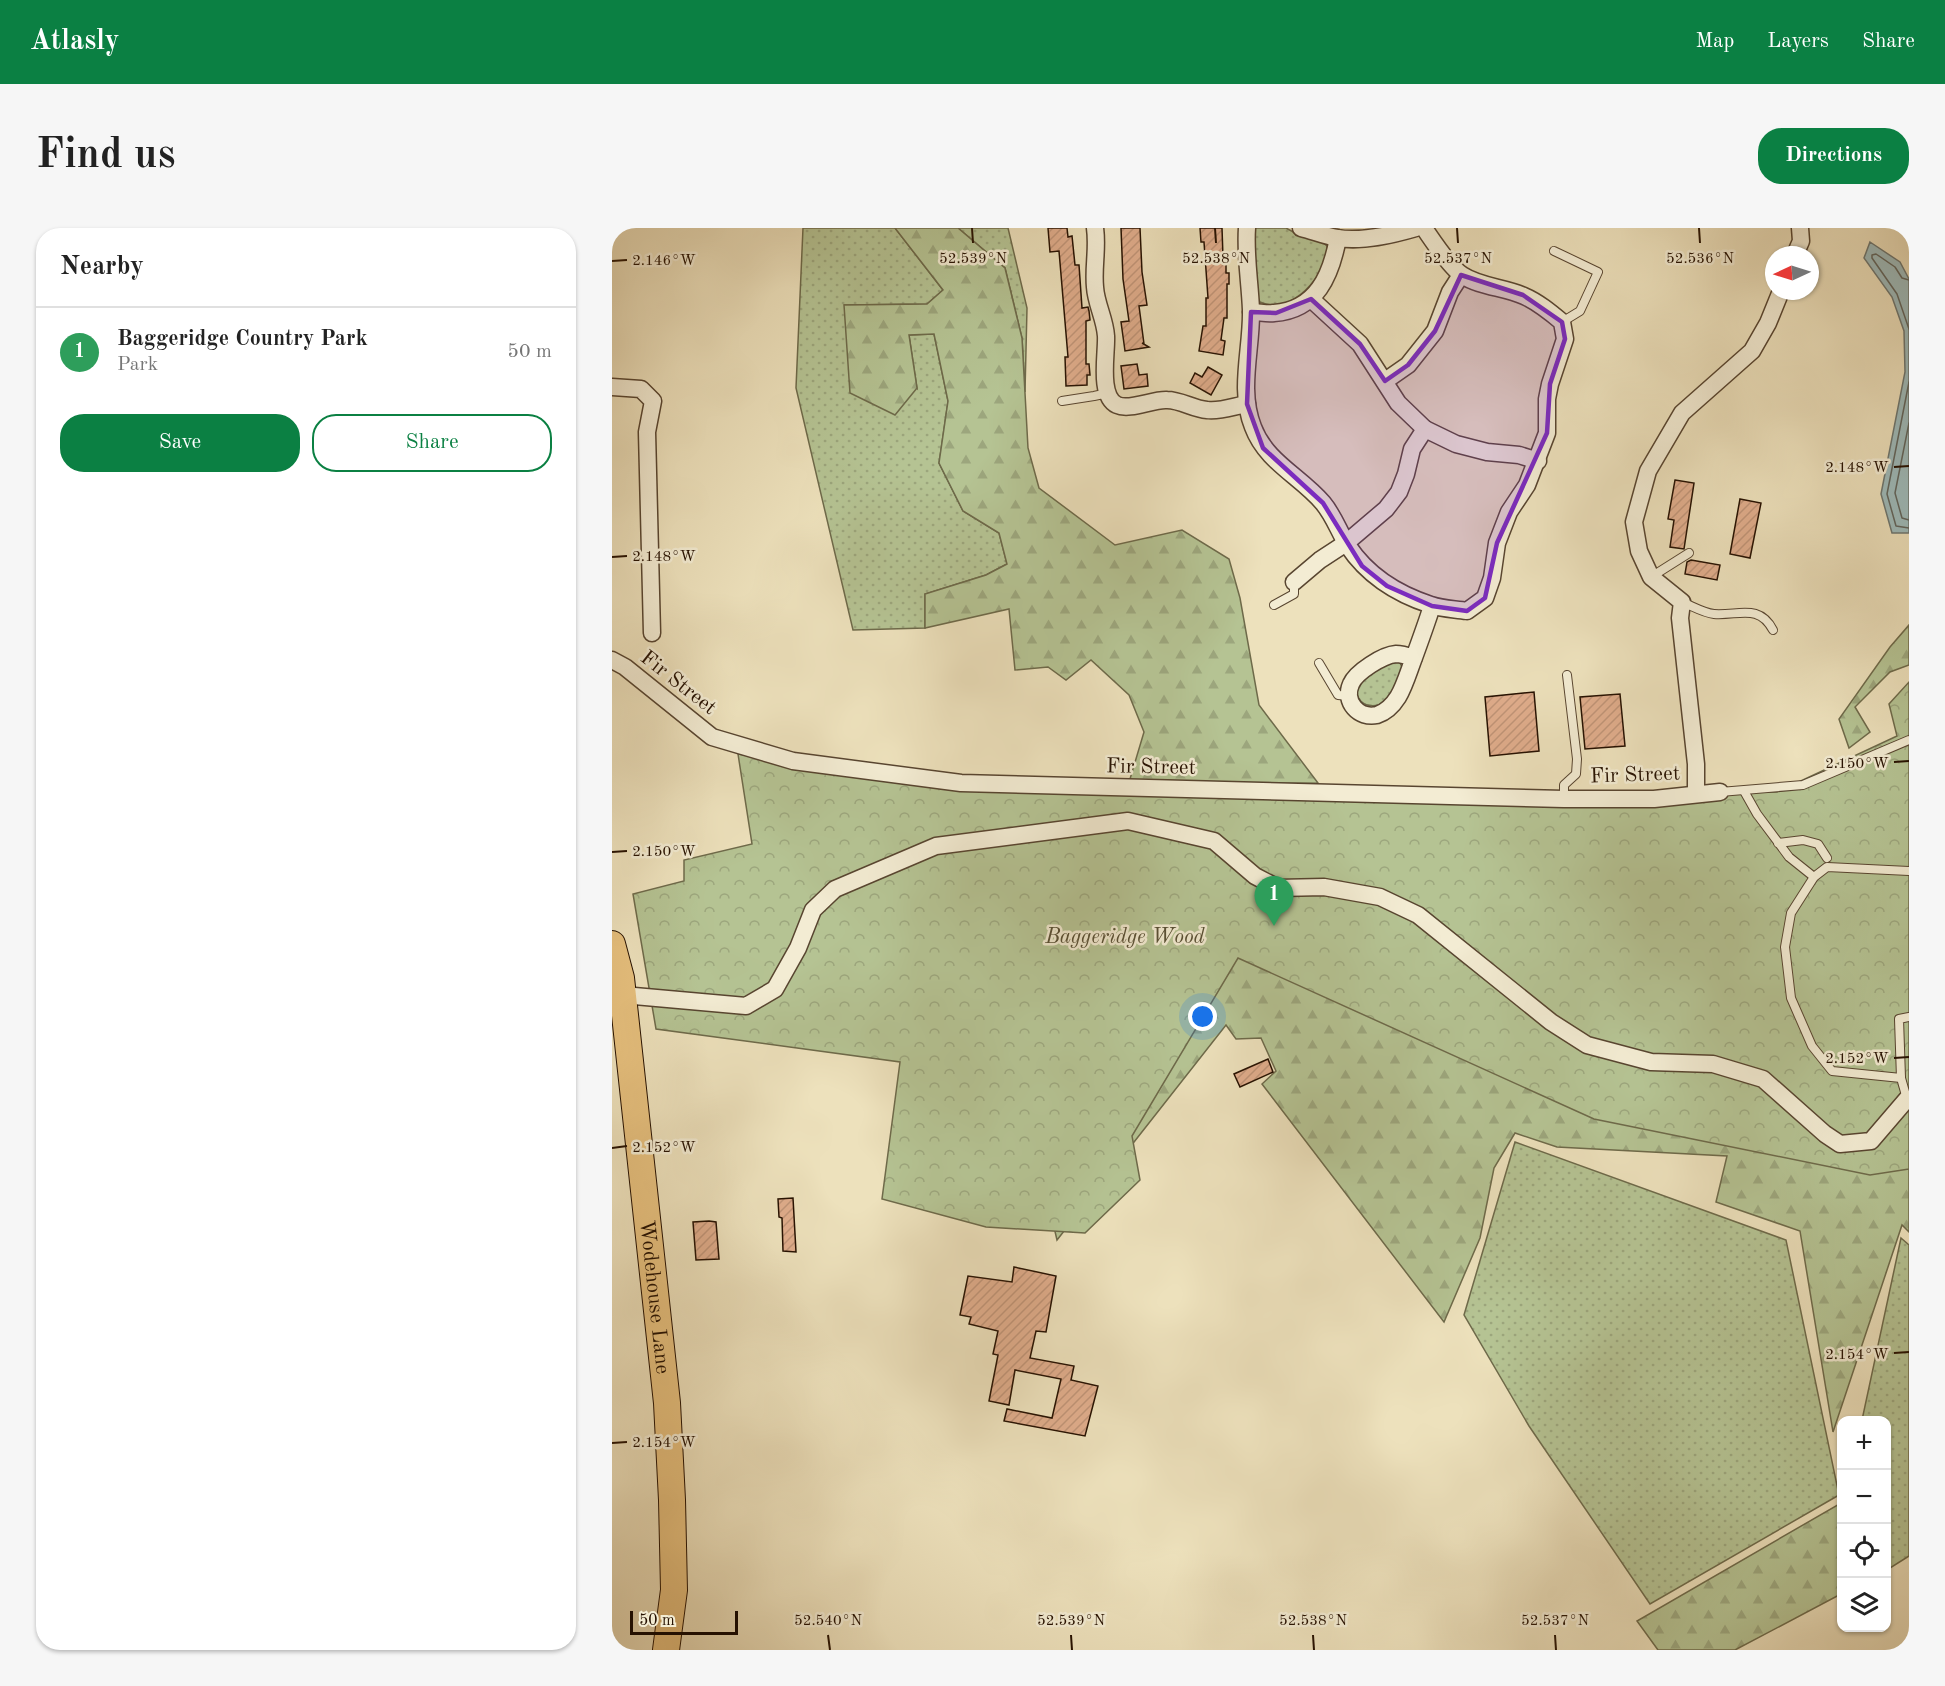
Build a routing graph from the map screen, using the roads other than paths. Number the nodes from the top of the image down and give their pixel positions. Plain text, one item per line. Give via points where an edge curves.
1 (1095, 228) edge
2 (1247, 228) edge
3 (1301, 228) edge
4 (1416, 228) edge
5 (1424, 228) edge
6 (1800, 228) edge
7 (1319, 230) edge
8 (1338, 238) junction
9 (1799, 246) edge
10 (1554, 251) dead end
11 (1461, 275) junction
12 (1311, 299) junction
13 (1777, 300) edge
14 (1251, 312) junction
15 (1562, 322) junction
16 (1385, 381) junction
17 (612, 387) edge
18 (1108, 393) junction
19 (1062, 401) dead end
20 (1248, 404) junction
21 (1425, 429) junction
22 (1538, 461) junction
23 (1346, 543) junction
24 (1689, 553) dead end
25 (1651, 577) junction
26 (1294, 582) joint
27 (1682, 602) junction
28 (1274, 605) dead end
29 (1432, 606) junction
30 (1773, 630) dead end
31 (652, 633) dead end
32 (1413, 658) junction
33 (612, 660) edge
34 (1319, 663) dead end
35 (1567, 675) dead end
36 (1349, 696) junction
37 (1909, 740) edge
38 (1744, 790) junction
39 (1720, 792) joint
40 (1696, 793) junction
41 (1564, 799) junction
42 (1778, 843) junction
43 (1827, 858) dead end
44 (1909, 871) edge
45 (1815, 877) junction
46 (612, 944) edge
47 (618, 980) edge
48 (1909, 1017) edge
49 (1901, 1078) junction
50 (1908, 1099) edge
51 (666, 1650) edge

1 - 18 street via 1095,290 1106,337
2 - 14 street
3 - 7 street
4 - 8 street via 1357,239
5 - 11 street
6 - 9 street
7 - 8 street
8 - 12 street via 1334,261
10 - 15 lane via 1598,272 1580,311
11 - 15 street via 1523,296
11 - 16 street via 1450,292 1436,331 1408,365
12 - 14 street via 1276,313
12 - 16 street via 1360,344
13 - 25 street via 1752,351 1682,413 1648,471 1634,522 1639,551
14 - 20 street
15 - 22 street via 1565,339 1550,384 1548,433
16 - 21 street via 1398,404
17 - 31 street via 641,389 653,401 647,432
18 - 19 lane
18 - 20 street via 1117,405 1129,407 1167,399 1208,410
20 - 23 street via 1252,426 1263,448 1323,503
21 - 22 street via 1456,444
21 - 23 street via 1412,449 1399,492 1386,509
22 - 29 street via 1505,522 1485,598 1467,611
23 - 26 street
23 - 29 street via 1362,566 1387,586
24 - 25 lane
25 - 27 street
26 - 28 lane via 1294,594
27 - 30 lane via 1711,614 1756,613
27 - 40 street via 1680,618
29 - 32 street
32 - 36 street via 1384,656 1351,683
32 - 36 street via 1398,697 1388,709 1365,715 1351,704
33 - 41 street, Fir Street via 712,737 794,761 961,783
34 - 36 lane via 1338,695
35 - 41 lane via 1577,759 1576,774 1564,785
37 - 38 lane via 1803,785
38 - 39 lane
38 - 42 lane
39 - 40 street, Fir Street
40 - 41 street, Fir Street via 1654,799
42 - 43 lane via 1803,840 1818,844
42 - 45 lane
44 - 45 lane via 1827,867
45 - 49 lane via 1791,913 1785,947 1791,998 1812,1046 1832,1071
46 - 47 main road, Wodehouse Lane
47 - 50 street via 746,1006 775,989 813,910 835,889 936,846 1128,821 1214,841 1255,876 1278,888 1324,887 1380,897 1418,915 1551,1022 1587,1045 1651,1062 1713,1064 1763,1078 1840,1144 1871,1141
47 - 51 main road, Wodehouse Lane via 667,1403 674,1590
48 - 49 lane via 1899,1019
49 - 50 lane

